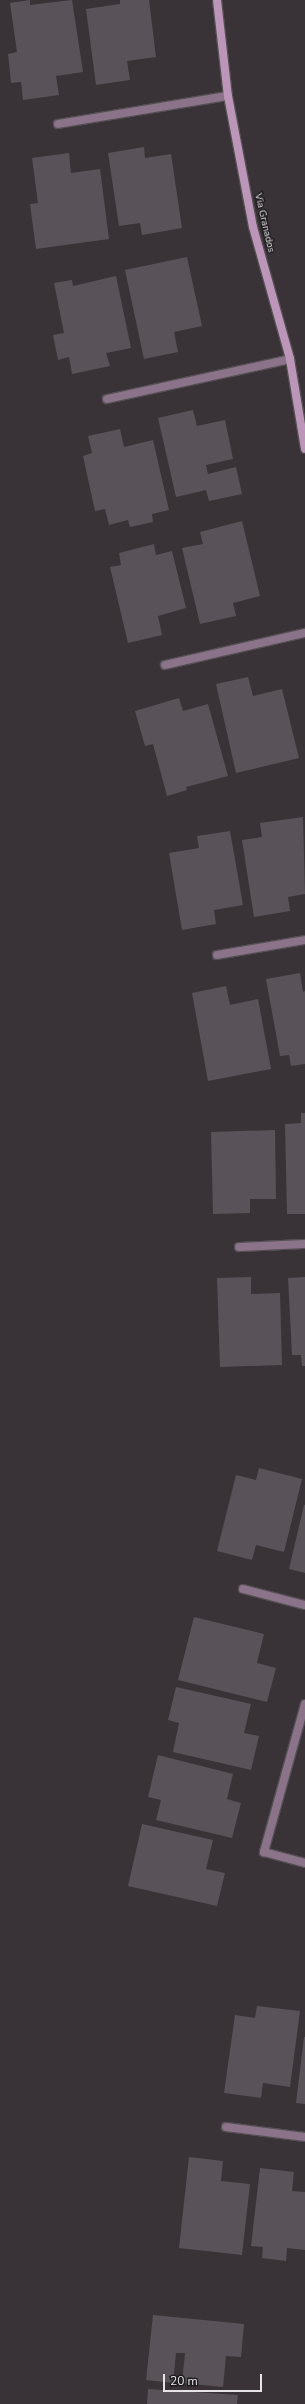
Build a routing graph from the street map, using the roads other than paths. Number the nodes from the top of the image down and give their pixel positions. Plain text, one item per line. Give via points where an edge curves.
1 (217, 0) edge
2 (228, 96) junction
3 (58, 124) dead end
4 (290, 359) junction
5 (107, 399) dead end
6 (305, 449) edge
7 (305, 633) edge
8 (165, 665) dead end
9 (305, 940) edge
10 (217, 955) dead end
11 (305, 1244) edge
12 (239, 1247) dead end
13 (243, 1589) dead end
14 (305, 1605) edge
15 (305, 1704) edge
16 (305, 1863) edge
17 (226, 2127) dead end
18 (305, 2137) edge

1 - 2 street, Via Granados
2 - 3 lane
2 - 4 street, Via Granados via 253,227
4 - 5 lane
4 - 6 street, Via Granados
7 - 8 lane
9 - 10 lane
11 - 12 lane
13 - 14 lane
15 - 16 lane via 264,1852
17 - 18 lane

